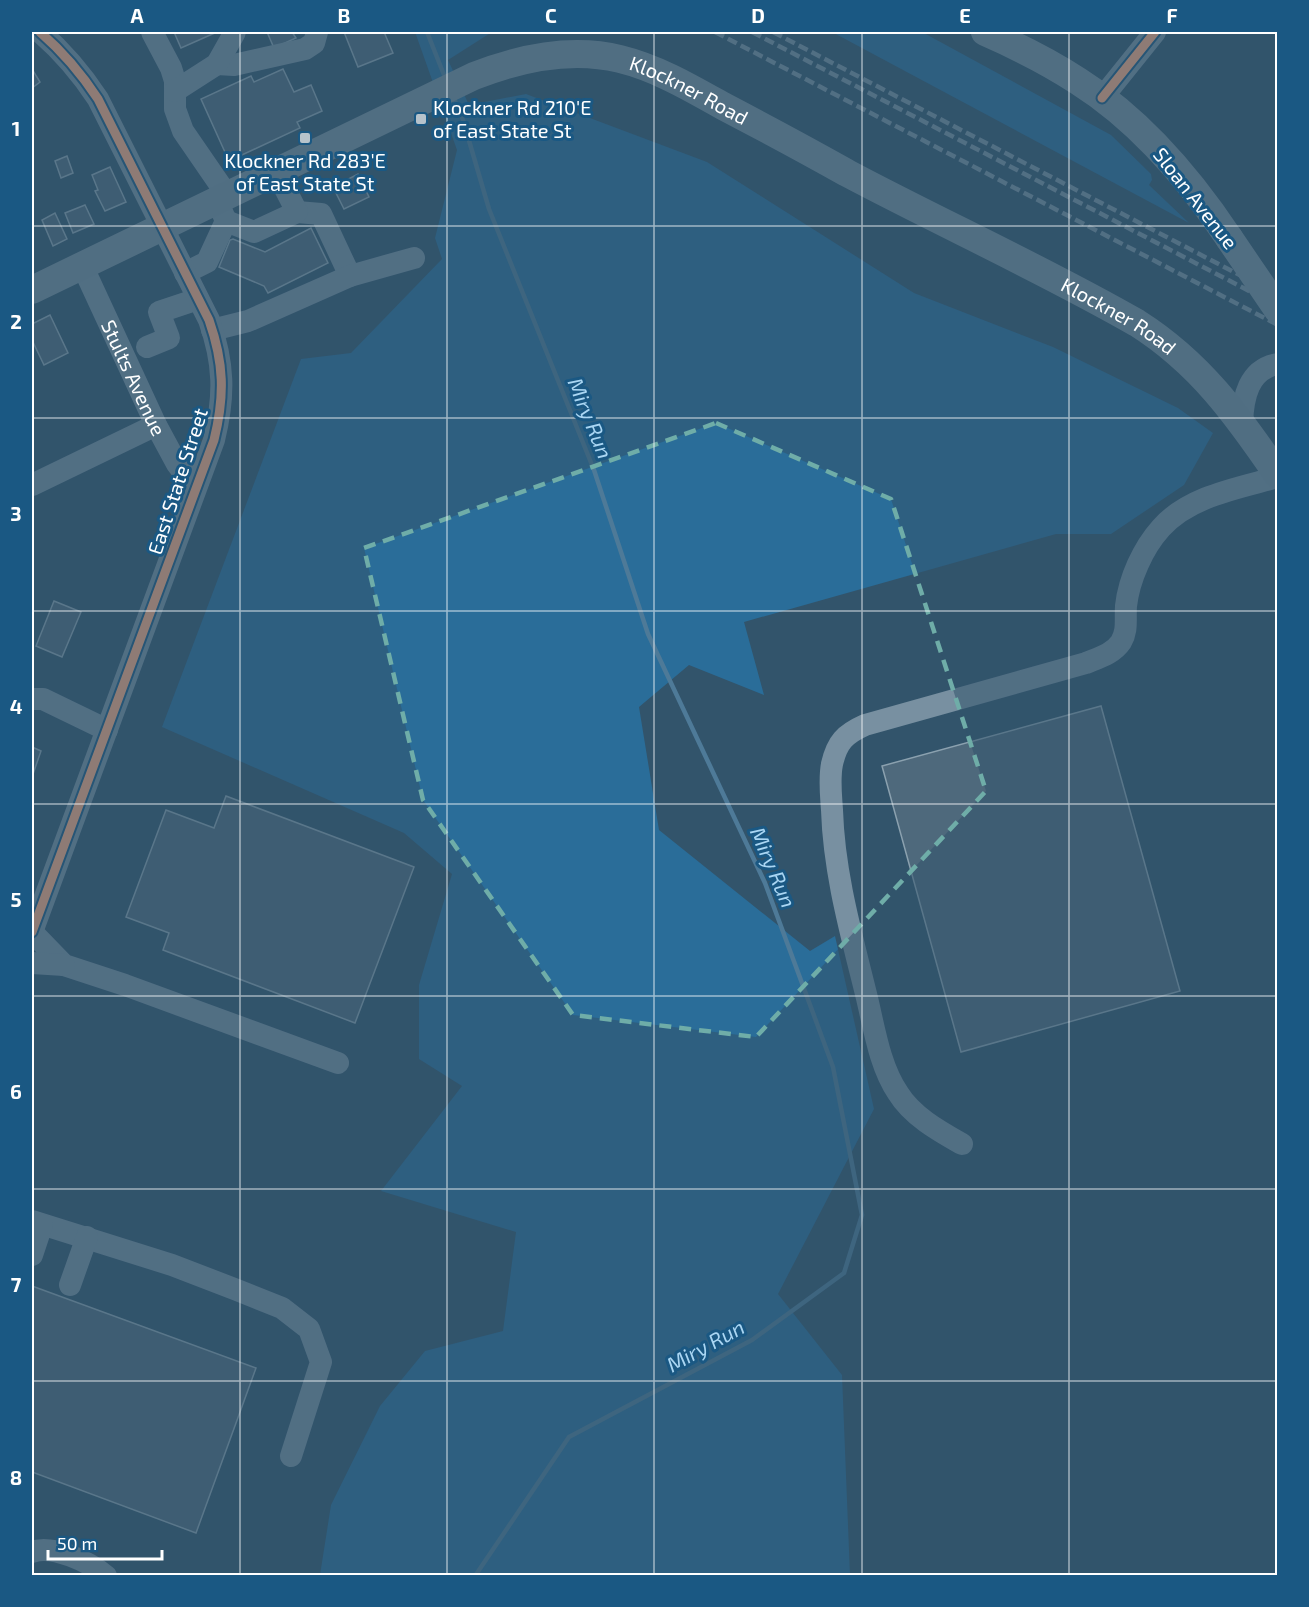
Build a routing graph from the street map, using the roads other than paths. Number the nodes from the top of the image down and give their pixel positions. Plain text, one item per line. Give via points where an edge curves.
1 (152, 32) edge
2 (235, 32) edge
3 (317, 32) edge
4 (985, 32) edge
5 (1155, 32) edge
6 (50, 33) edge
7 (217, 64) junction
8 (176, 91) junction
9 (1102, 98) junction
10 (276, 171) junction
11 (224, 205) junction
12 (297, 212) junction
13 (162, 226) junction
14 (414, 258) dead end
15 (82, 265) junction
16 (185, 273) junction
17 (350, 276) junction
18 (32, 290) edge
19 (198, 299) junction
20 (1278, 310) edge
21 (212, 330) junction
22 (147, 347) dead end
23 (1278, 364) edge
24 (1242, 423) junction
25 (156, 424) junction
26 (1278, 476) edge
27 (198, 482) junction
28 (32, 485) edge
29 (32, 699) edge
30 (107, 730) junction
31 (32, 932) edge
32 (32, 963) edge
33 (64, 965) junction
34 (338, 1063) dead end
35 (962, 1144) dead end
36 (37, 1223) edge
37 (87, 1237) junction
38 (32, 1255) edge
39 (70, 1285) dead end
40 (291, 1456) dead end
41 (32, 1552) edge
42 (106, 1575) edge

1 - 8 street via 171,68
2 - 7 street
3 - 7 street via 314,43 305,49
4 - 9 main road, Sloan Avenue via 1039,58
5 - 9 street
6 - 13 street, East State Street via 98,99
7 - 8 street
8 - 11 street via 175,109 183,131
9 - 20 main road, Sloan Avenue, bridge via 1135,125 1190,184
10 - 11 main road, Klockner Road
10 - 12 street
10 - 24 main road, Klockner Road via 505,64 560,54 621,59 679,82 1137,323 1189,362
11 - 12 street via 254,232
11 - 13 main road, Klockner Road
11 - 16 street via 207,262
12 - 17 street via 321,214
13 - 15 main road, Klockner Road
13 - 16 street, East State Street
14 - 17 street
15 - 18 main road, Klockner Road
15 - 25 street, Stults Avenue
16 - 19 street, East State Street
17 - 21 street via 248,321
19 - 21 street, East State Street
19 - 22 street via 159,312 169,338
21 - 27 street, East State Street via 221,366 220,414
23 - 24 street via 1252,380 1243,400
24 - 26 main road, Klockner Road
25 - 27 street, Stults Avenue via 177,465
25 - 28 street
26 - 35 street via 1204,499 1182,510 1162,527 1134,574 1126,606 1126,630 1120,644 1107,654 865,725 847,733 839,745 832,765 831,787 839,879 888,1074 898,1095 918,1115
27 - 30 street, East State Street
29 - 30 street via 43,699
30 - 31 street, East State Street
31 - 33 street
32 - 33 street
33 - 34 street
36 - 37 street
36 - 38 street
37 - 39 street
37 - 40 street via 282,1308 309,1329 321,1362
41 - 42 street via 63,1552

